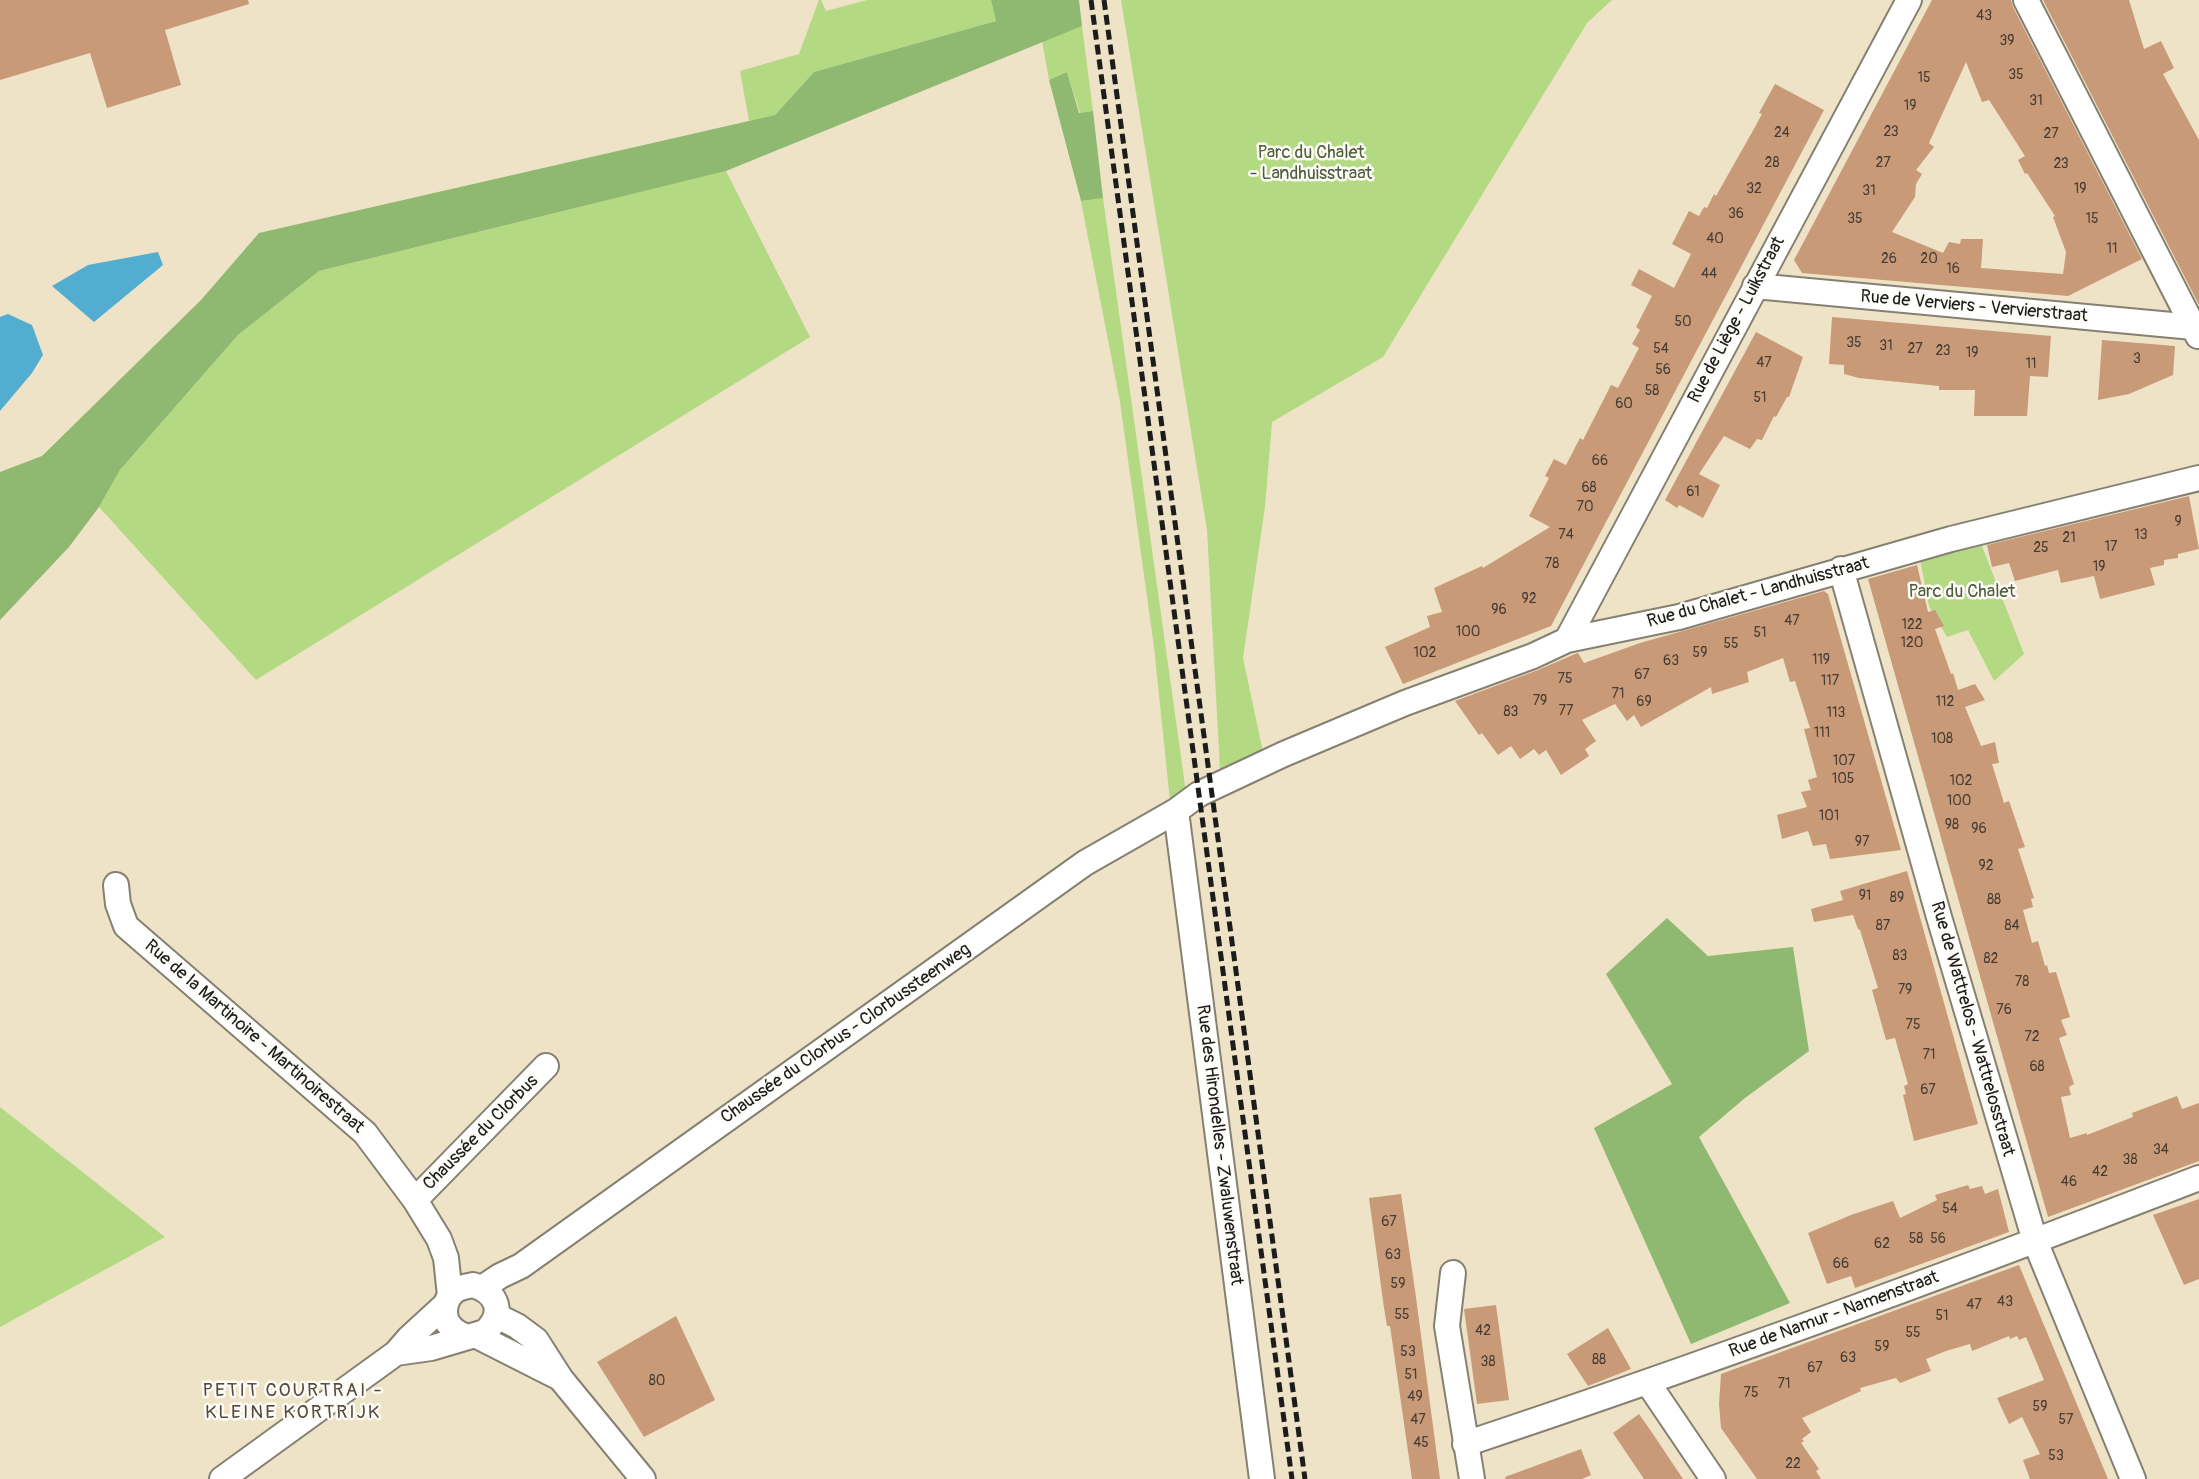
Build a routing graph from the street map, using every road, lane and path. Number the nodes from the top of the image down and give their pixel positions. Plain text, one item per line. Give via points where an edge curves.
1 (1909, 0) edge
2 (2026, 0) edge
3 (1755, 286) junction
4 (2196, 333) edge
5 (2199, 478) edge
6 (1841, 569) junction
7 (1567, 640) junction
8 (1176, 811) junction
9 (116, 885) dead end
10 (546, 1066) dead end
11 (2199, 1178) edge
12 (415, 1200) junction
13 (2035, 1241) junction
14 (446, 1258) junction
15 (1453, 1273) dead end
16 (487, 1299) junction
17 (448, 1300) junction
18 (472, 1337) junction
19 (396, 1353) junction
20 (561, 1379) junction
21 (1648, 1383) junction
22 (1465, 1444) junction
23 (222, 1479) edge
24 (643, 1479) edge
25 (1262, 1479) edge
26 (1472, 1479) edge
27 (1713, 1479) edge
28 (2133, 1479) edge

1 - 3 street, Rue de Liège - Luikstraat
2 - 4 street
3 - 4 street, Rue de Verviers - Vervierstraat
3 - 7 street, Rue de Liège - Luikstraat
5 - 6 street, Rue du Chalet - Landhuisstraat
6 - 7 street, Rue du Chalet - Landhuisstraat via 1679,617
6 - 13 street, Rue de Wattrelos - Wattrelosstraat
7 - 8 street, Rue du Chalet - Landhuisstraat via 1284,754 1199,794
8 - 16 street, Chaussée du Clorbus - Clorbussteenweg via 1085,863 521,1266 500,1276
8 - 25 street, Rue des Hirondelles - Zwaluwenstraat
9 - 12 street, Rue de la Martinoire - Martinoirestraat via 126,926 365,1133
10 - 12 street, Chaussée du Clorbus
11 - 13 street, Rue de Namur - Namenstraat
12 - 14 street, Rue de la Martinoire - Martinoirestraat
13 - 21 street, Rue de Namur - Namenstraat
13 - 28 street, Rue de Wattrelos - Wattrelosstraat
14 - 16 street, Rue de la Martinoire - Martinoirestraat
14 - 17 street, Rue de la Martinoire - Martinoirestraat
15 - 22 street via 1447,1326
16 - 17 street, Chaussée du Clorbus - Clorbussteenweg via 456,1290
16 - 18 street, Chaussée du Clorbus - Clorbussteenweg via 492,1326
16 - 20 street via 536,1340
17 - 18 street via 447,1322
17 - 19 street, Chaussée du Clorbus - Clorbussteenweg
18 - 19 street, Chaussée du Clorbus - Clorbussteenweg
18 - 20 street
19 - 23 street, Chaussée du Clorbus - Clorbussteenweg
20 - 24 street
21 - 22 street, Rue de Namur - Namenstraat
21 - 27 street
22 - 26 street

